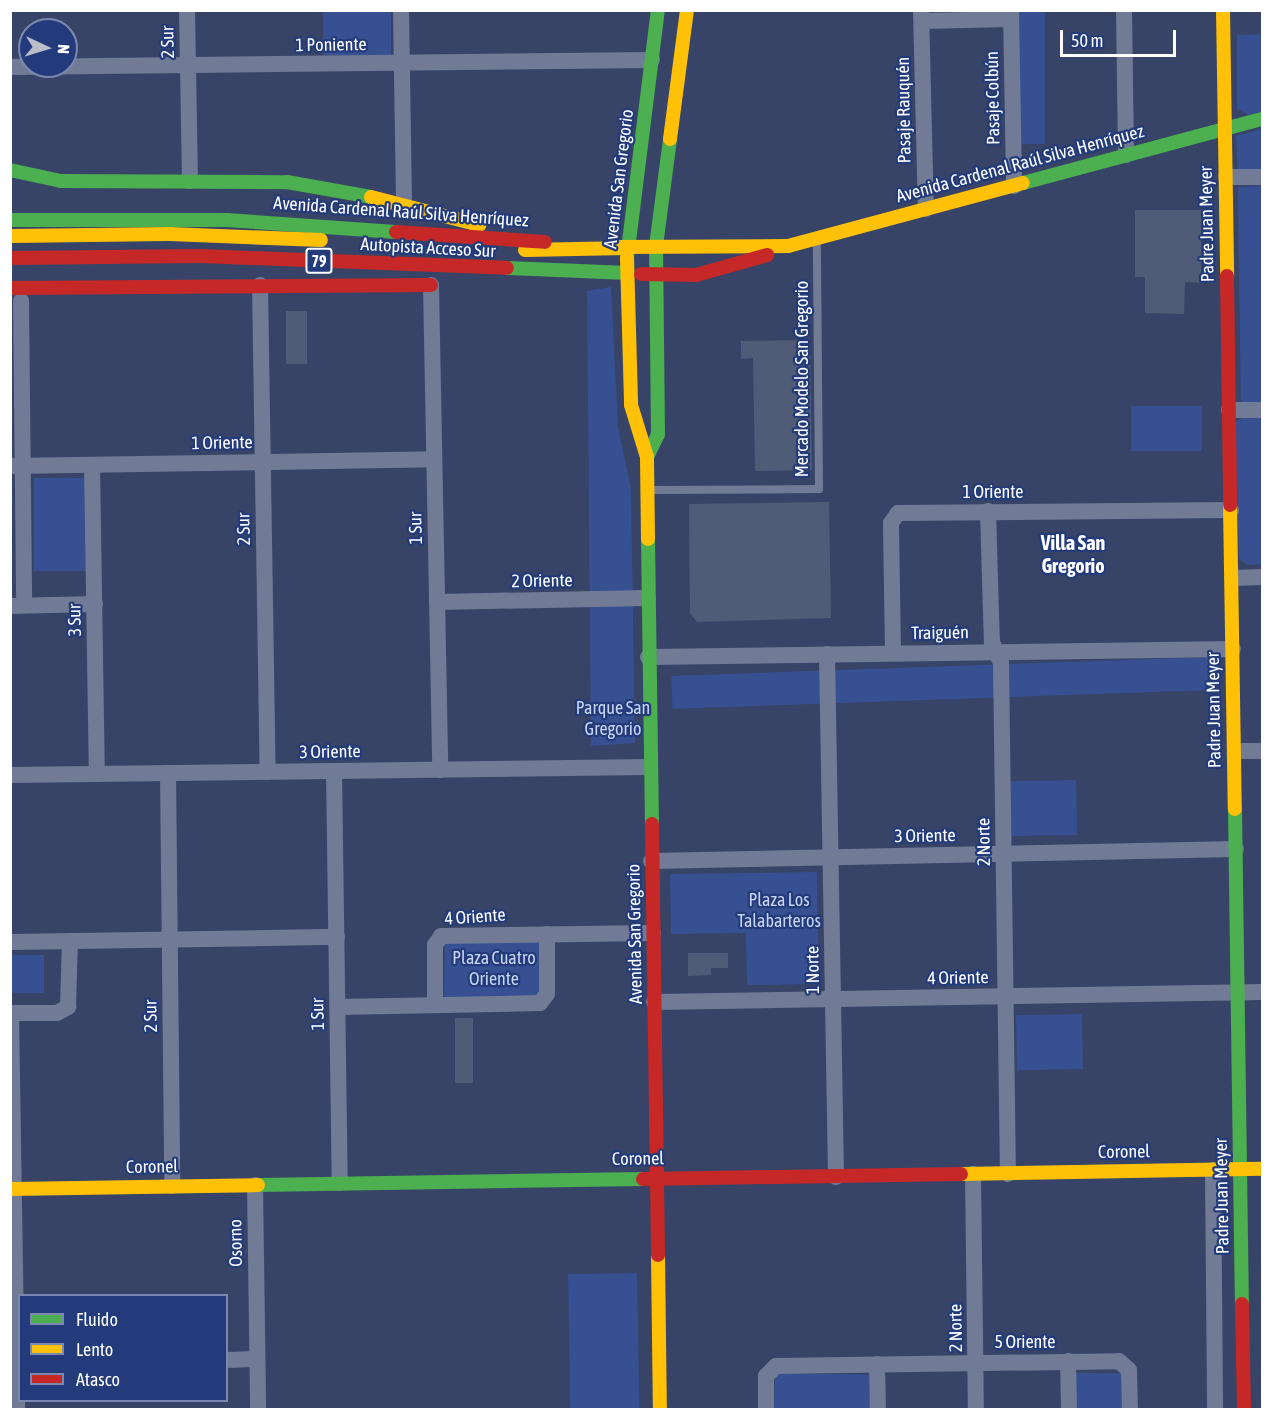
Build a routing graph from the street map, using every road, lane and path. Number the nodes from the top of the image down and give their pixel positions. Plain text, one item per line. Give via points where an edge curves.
1 (187, 10) edge
2 (401, 10) edge
3 (658, 10) edge
4 (687, 10) edge
5 (1124, 10) edge
6 (1223, 10) edge
7 (1011, 15) edge
8 (922, 16) edge
9 (652, 60) junction
10 (402, 63) junction
11 (188, 66) junction
12 (10, 67) edge
13 (1263, 119) edge
14 (1225, 129) junction
15 (1126, 155) junction
16 (10, 170) edge
17 (1226, 177) junction
18 (1263, 177) edge
19 (190, 181) junction
20 (1014, 186) junction
21 (404, 206) junction
22 (926, 209) junction
23 (10, 220) edge
24 (10, 236) edge
25 (817, 240) junction
26 (656, 246) junction
27 (788, 246) junction
28 (627, 248) junction
29 (10, 258) edge
30 (564, 271) junction
31 (628, 273) junction
32 (656, 276) junction
33 (477, 282) dead end
34 (437, 284) joint
35 (260, 285) junction
36 (14, 297) edge
37 (1229, 410) junction
38 (1263, 410) edge
39 (647, 457) junction
40 (434, 459) junction
41 (263, 462) junction
42 (92, 465) junction
43 (16, 466) edge
44 (647, 490) junction
45 (1231, 510) junction
46 (988, 511) junction
47 (1263, 577) edge
48 (1232, 578) junction
49 (648, 598) junction
50 (437, 602) junction
51 (94, 604) junction
52 (17, 606) edge
53 (1233, 649) junction
54 (996, 652) junction
55 (893, 653) junction
56 (827, 654) junction
57 (648, 657) junction
58 (1234, 751) junction
59 (1263, 751) edge
60 (650, 767) junction
61 (440, 770) junction
62 (334, 771) junction
63 (268, 772) junction
64 (168, 773) junction
65 (97, 774) junction
66 (10, 776) edge
67 (1236, 849) junction
68 (1004, 854) junction
69 (831, 857) junction
70 (651, 861) junction
71 (653, 933) junction
72 (547, 934) junction
73 (337, 937) junction
74 (170, 939) junction
75 (70, 941) junction
76 (10, 942) edge
77 (1238, 992) junction
78 (1263, 992) edge
79 (1005, 996) junction
80 (833, 999) junction
81 (654, 1002) junction
82 (435, 1005) junction
83 (338, 1007) junction
84 (11, 1013) edge
85 (1241, 1169) junction
86 (1263, 1169) edge
87 (1213, 1170) junction
88 (973, 1174) junction
89 (1008, 1174) junction
90 (836, 1177) junction
91 (657, 1179) junction
92 (340, 1184) junction
93 (255, 1185) junction
94 (172, 1186) junction
95 (11, 1189) edge
96 (257, 1359) junction
97 (228, 1360) edge
98 (1068, 1361) junction
99 (975, 1362) junction
100 (15, 1364) edge
101 (877, 1364) junction
102 (17, 1410) edge
103 (258, 1410) edge
104 (660, 1410) edge
105 (766, 1410) edge
106 (878, 1410) edge
107 (976, 1410) edge
108 (1069, 1410) edge
109 (1130, 1410) edge
110 (1215, 1410) edge
111 (1244, 1410) edge

1 - 11 street, 2 Sur
2 - 10 street
3 - 9 main road, Avenida San Gregorio
4 - 26 main road, Avenida San Gregorio
5 - 15 street
6 - 14 main road, Padre Juan Meyer
7 - 8 street
7 - 20 street, Pasaje Colbún
8 - 22 street, Pasaje Rauquén
9 - 10 street, 1 Poniente
9 - 28 main road, Avenida San Gregorio
10 - 11 street, 1 Poniente
10 - 21 street
11 - 12 street, 1 Poniente
11 - 19 street, 2 Sur
13 - 14 main road, Avenida Cardenal Raúl Silva Henríquez
14 - 15 main road, Avenida Cardenal Raúl Silva Henríquez
14 - 17 main road, Padre Juan Meyer
15 - 20 main road, Avenida Cardenal Raúl Silva Henríquez
16 - 19 main road, Avenida Cardenal Raúl Silva Henríquez via 45,180
17 - 18 street
17 - 37 main road, Padre Juan Meyer
19 - 21 main road, Avenida Cardenal Raúl Silva Henríquez via 287,182
20 - 22 main road, Avenida Cardenal Raúl Silva Henríquez
21 - 28 main road, Avenida Cardenal Raúl Silva Henríquez via 472,224
22 - 25 main road, Avenida Cardenal Raúl Silva Henríquez
23 - 28 main road, Avenida Cardenal Raúl Silva Henríquez via 227,220
24 - 28 main road, Autopista Acceso Sur / 79 via 224,235 477,249
25 - 27 main road, Avenida Cardenal Raúl Silva Henríquez
25 - 44 lane, Mercado Modelo San Gregorio via 819,489
26 - 27 main road, Avenida Cardenal Raúl Silva Henríquez
26 - 28 main road, Avenida Cardenal Raúl Silva Henríquez
26 - 32 main road, Avenida San Gregorio
27 - 32 main road, Avenida Cardenal Raúl Silva Henríquez via 708,272
28 - 31 main road, Avenida San Gregorio
29 - 30 main road, Autopista Acceso Sur / 79 via 200,256
30 - 31 main road, Autopista Acceso Sur / 79
30 - 33 main road
31 - 32 main road, Avenida Cardenal Raúl Silva Henríquez
31 - 39 main road, Avenida San Gregorio via 632,418
32 - 39 main road, Avenida San Gregorio via 658,434
34 - 35 main road
34 - 40 street, 1 Sur
35 - 36 main road via 156,285 80,297
35 - 41 street, 2 Sur
36 - 43 street
37 - 38 street
37 - 45 main road, Padre Juan Meyer
39 - 44 main road, Avenida San Gregorio
40 - 41 street, 1 Oriente
40 - 50 street, 1 Sur
41 - 42 street, 1 Oriente
41 - 63 street, 2 Sur
42 - 43 street, 1 Oriente
42 - 51 street, 3 Sur
43 - 52 street
44 - 49 main road, Avenida San Gregorio
45 - 46 street, 1 Oriente
45 - 48 main road, Padre Juan Meyer
46 - 54 street, 2 Norte via 992,642
46 - 55 street, 1 Oriente via 902,512 892,519
47 - 48 street
48 - 53 main road, Padre Juan Meyer
49 - 50 street, 2 Oriente
49 - 57 main road, Avenida San Gregorio
50 - 61 street, 1 Sur
51 - 52 street
51 - 65 street, 3 Sur
53 - 54 street, Traiguén
53 - 58 main road, Padre Juan Meyer
54 - 55 street, Traiguén
54 - 68 street, 2 Norte via 1001,663
55 - 56 street, Traiguén
56 - 57 street, Traiguén
56 - 69 street, 1 Norte
57 - 60 main road, Avenida San Gregorio
58 - 59 street
58 - 67 main road, Padre Juan Meyer
60 - 61 street, 3 Oriente
60 - 70 main road, Avenida San Gregorio
61 - 62 street, 3 Oriente
62 - 63 street, 3 Oriente
62 - 73 street, 1 Sur
63 - 64 street, 3 Oriente
64 - 65 street, 3 Oriente
64 - 74 street, 2 Sur
65 - 66 street, 3 Oriente
67 - 68 street, 3 Oriente
67 - 77 main road, Padre Juan Meyer
68 - 69 street, 3 Oriente
68 - 79 street, 2 Norte
69 - 70 street, 3 Oriente
69 - 80 street, 1 Norte
70 - 71 main road, Avenida San Gregorio
71 - 72 street, 4 Oriente
71 - 81 main road, Avenida San Gregorio
72 - 82 street via 544,1001
72 - 82 street, 4 Oriente via 441,936 435,945
73 - 74 street
73 - 83 street, 1 Sur
74 - 75 street
74 - 94 street, 2 Sur
75 - 76 street
75 - 84 street via 68,1007 57,1012
77 - 78 street, 4 Oriente
77 - 79 street, 4 Oriente
77 - 85 main road, Padre Juan Meyer
79 - 80 street, 4 Oriente
79 - 89 street, 2 Norte
80 - 81 street, 4 Oriente
80 - 90 street, 1 Norte
81 - 91 main road, Avenida San Gregorio
82 - 83 street
83 - 92 street, 1 Sur
84 - 95 street
85 - 86 main road, Coronel
85 - 87 main road, Coronel
85 - 111 main road, Padre Juan Meyer
87 - 89 main road, Coronel
87 - 110 street, Padre Juan Meyer
88 - 89 main road, Coronel
88 - 90 main road, Coronel
88 - 99 street, 2 Norte
90 - 91 main road, Coronel
91 - 92 main road, Coronel
91 - 104 main road, Avenida San Gregorio
92 - 93 main road, Coronel
93 - 94 main road, Coronel
93 - 96 street, Osorno
94 - 95 main road, Coronel
95 - 100 street
96 - 97 street
96 - 103 street, Osorno
98 - 99 street, 5 Oriente
98 - 108 street
98 - 109 street, 5 Oriente via 1126,1363
99 - 101 street, 5 Oriente
99 - 107 street, 2 Norte
100 - 102 street
101 - 105 street, 5 Oriente via 772,1367 766,1376
101 - 106 street

